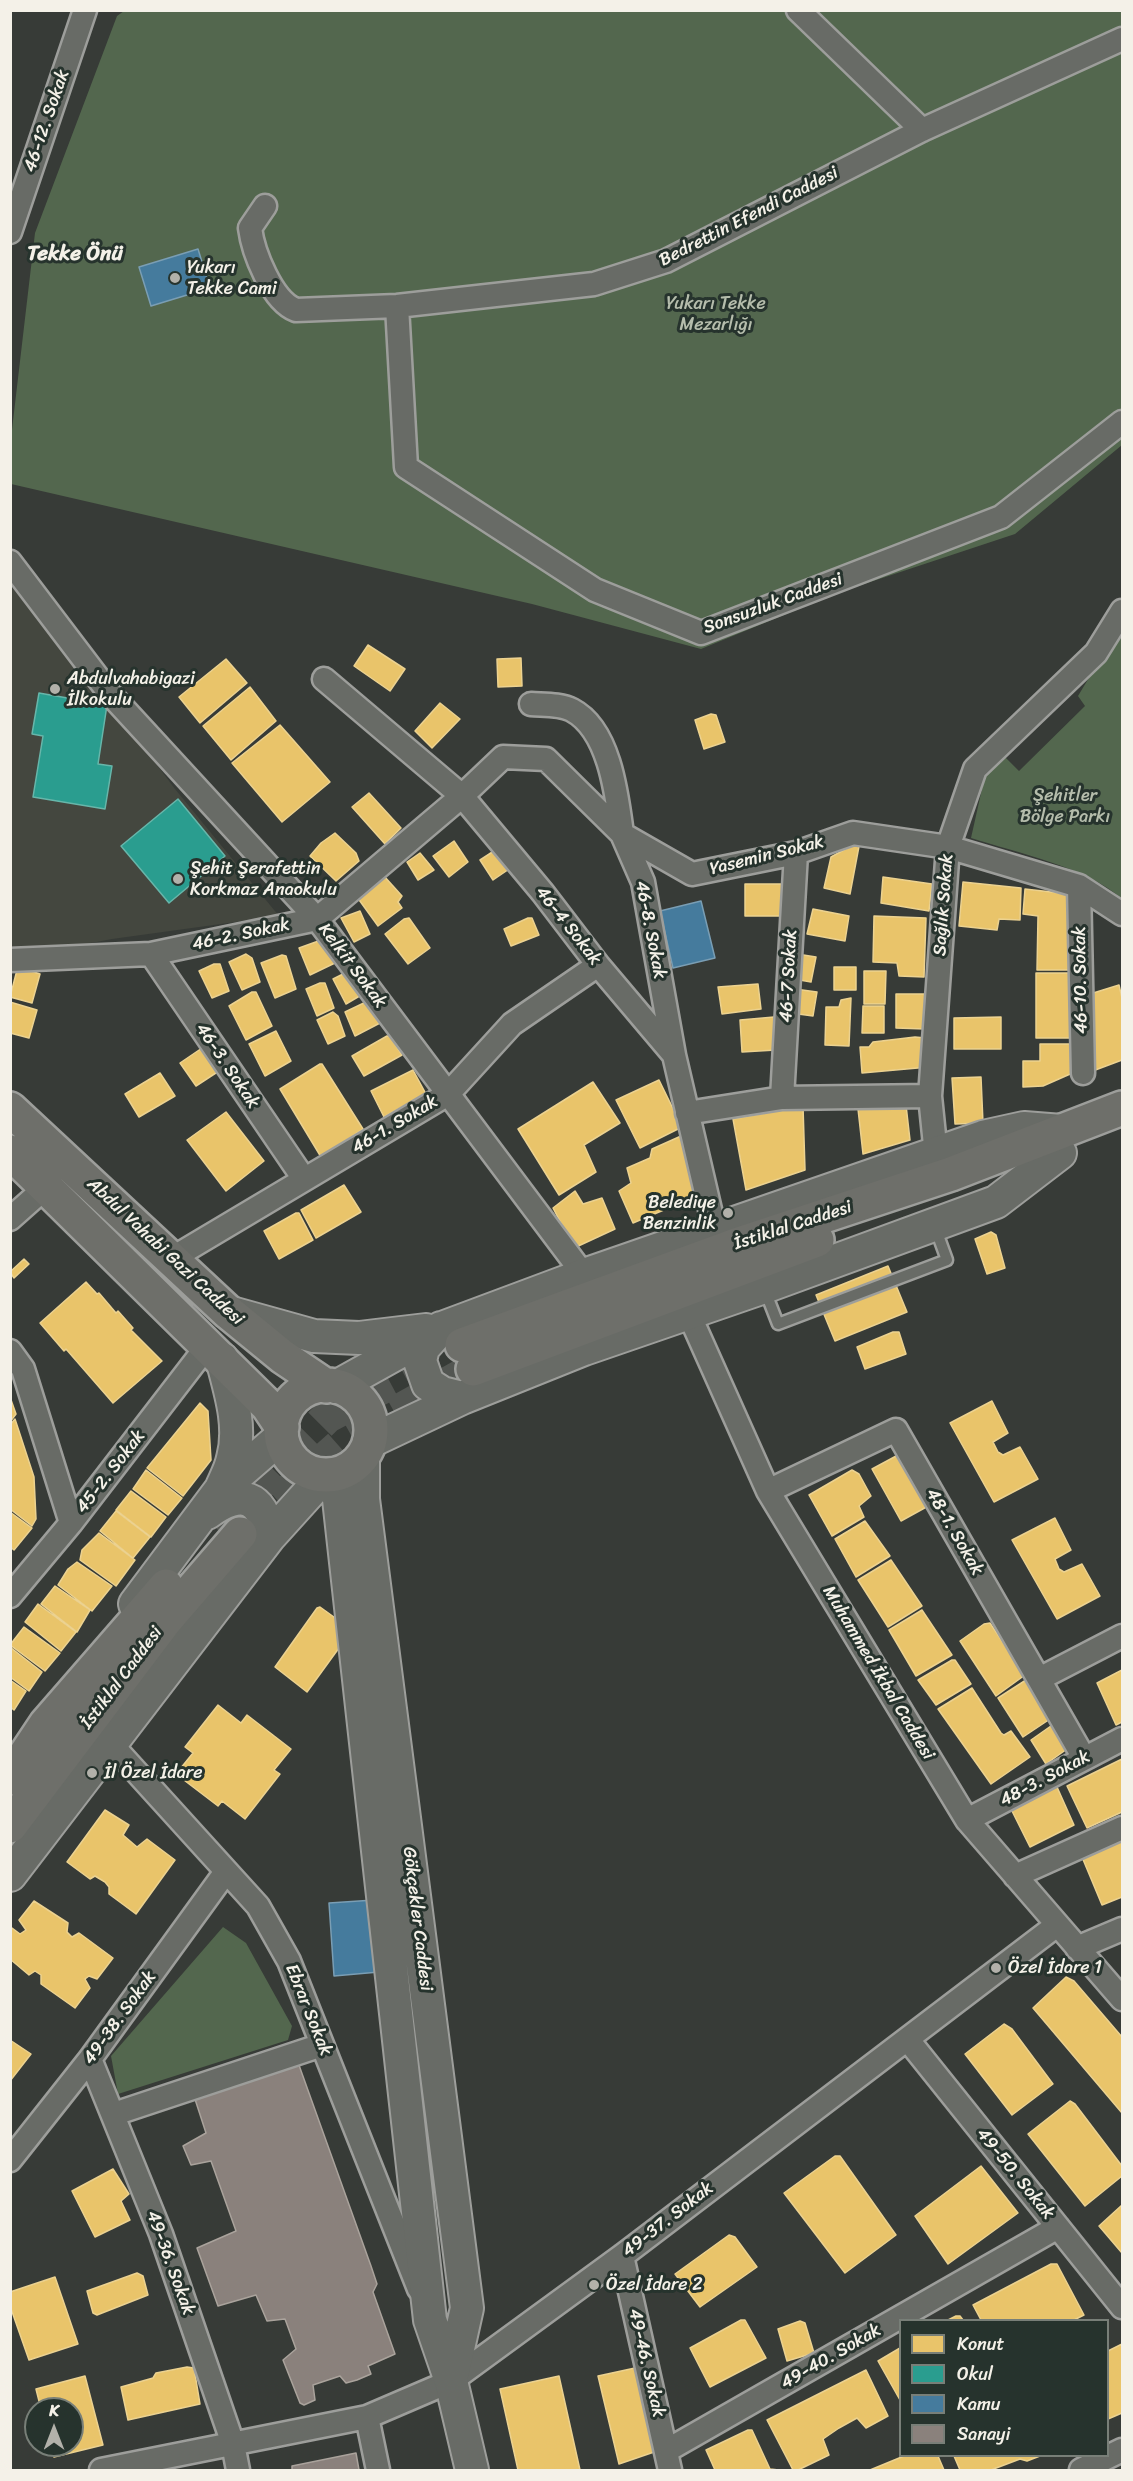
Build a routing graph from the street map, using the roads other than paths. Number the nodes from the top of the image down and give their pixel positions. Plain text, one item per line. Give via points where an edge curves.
1 (85, 10) edge
2 (798, 10) edge
3 (1122, 39) edge
4 (922, 130) junction
5 (265, 206) dead end
6 (10, 232) edge
7 (397, 306) junction
8 (1122, 422) edge
9 (10, 562) edge
10 (1122, 611) edge
11 (324, 679) dead end
12 (531, 704) dead end
13 (462, 796) junction
14 (622, 834) junction
15 (948, 847) junction
16 (796, 853) junction
17 (1080, 886) junction
18 (1122, 914) edge
19 (317, 919) junction
20 (151, 954) junction
21 (10, 960) edge
22 (598, 965) junction
23 (674, 1055) junction
24 (1083, 1073) dead end
25 (448, 1094) junction
26 (930, 1096) junction
27 (782, 1098) junction
28 (1122, 1107) edge
29 (10, 1109) edge
30 (687, 1113) junction
31 (1122, 1130) edge
32 (1061, 1142) junction
33 (10, 1152) edge
34 (936, 1155) junction
35 (304, 1179) junction
36 (46, 1187) junction
37 (10, 1219) edge
38 (715, 1231) junction
39 (171, 1259) junction
40 (584, 1275) junction
41 (228, 1312) junction
42 (688, 1312) junction
43 (10, 1351) edge
44 (215, 1352) junction
45 (460, 1360) junction
46 (331, 1386) junction
47 (282, 1432) junction
48 (366, 1449) junction
49 (328, 1475) junction
50 (221, 1489) junction
51 (768, 1491) junction
52 (71, 1523) junction
53 (231, 1530) junction
54 (10, 1596) edge
55 (1122, 1636) edge
56 (1039, 1679) junction
57 (1122, 1739) edge
58 (111, 1744) junction
59 (1084, 1758) junction
60 (10, 1766) edge
61 (10, 1778) edge
62 (967, 1820) junction
63 (10, 1826) edge
64 (1122, 1828) edge
65 (225, 1873) junction
66 (10, 1875) edge
67 (1016, 1876) junction
68 (1057, 1925) junction
69 (1122, 1929) edge
70 (1077, 1948) junction
71 (1122, 1999) edge
72 (908, 2040) junction
73 (322, 2044) junction
74 (90, 2059) junction
75 (114, 2114) junction
76 (10, 2160) edge
77 (1058, 2227) junction
78 (622, 2256) junction
79 (1122, 2307) edge
80 (905, 2319) edge
81 (430, 2320) junction
82 (899, 2322) edge
83 (451, 2381) junction
84 (367, 2417) junction
85 (233, 2445) junction
86 (1108, 2457) edge
87 (668, 2461) edge
88 (101, 2470) edge
89 (238, 2470) edge
90 (378, 2470) edge
91 (472, 2470) edge
92 (1081, 2470) edge

1 - 6 street, 46-12. Sokak
2 - 4 street
3 - 4 street, Bedrettin Efendi Caddesi
4 - 7 street, Bedrettin Efendi Caddesi via 666,261 594,284
5 - 7 street, Bedrettin Efendi Caddesi via 250,228 251,241 285,306 313,310
7 - 8 street, Sonsuzluk Caddesi via 406,467 595,590 701,633 1001,517
9 - 19 street, Kelkit Sokak via 111,695
10 - 15 street, Sağlık Sokak via 1096,653 975,769
11 - 13 street, 46-4 Sokak
12 - 14 street via 571,709 587,722 603,748 616,786
13 - 14 street, 46-8. Sokak via 503,757 546,759
13 - 19 street, 46-2. Sokak
13 - 22 street, 46-4 Sokak
14 - 16 street, Yasemin Sokak via 692,874
14 - 23 street, 46-8. Sokak via 643,882
15 - 16 street, Yasemin Sokak via 854,833
15 - 17 street, Yasemin Sokak
15 - 26 street, Sağlık Sokak
16 - 27 street, 46-7 Sokak
17 - 18 street, Yasemin Sokak
17 - 24 street, 46-10. Sokak
19 - 20 street, 46-2. Sokak
19 - 25 street, Kelkit Sokak
20 - 21 street, 46-2. Sokak
20 - 35 street, 46-3. Sokak
22 - 23 street, 46-4 Sokak
22 - 25 street, 46-1. Sokak via 512,1024
23 - 30 street, 46-4 Sokak
25 - 35 street, 46-1. Sokak
25 - 40 street, Kelkit Sokak
26 - 27 street
26 - 34 street, Sağlık Sokak
27 - 30 street
28 - 32 main road, İstiklal Caddesi
29 - 39 main road, Abdul Vahabi Gazi Caddesi
30 - 38 street, 46-4 Sokak
31 - 32 main road, İstiklal Caddesi
32 - 34 street via 1024,1128 983,1137
32 - 42 street via 996,1202
32 - 45 main road, İstiklal Caddesi via 919,1202
33 - 36 main road, Abdul Vahabi Gazi Caddesi
34 - 38 street
35 - 39 street, 46-1. Sokak
36 - 37 street
36 - 44 main road, Abdul Vahabi Gazi Caddesi
38 - 40 street
39 - 41 main road, Abdul Vahabi Gazi Caddesi
40 - 45 street
41 - 45 street via 314,1336 358,1338
41 - 46 main road, Abdul Vahabi Gazi Caddesi via 283,1357
42 - 45 street via 584,1349
42 - 51 street, Muhammed İkbal Caddesi
43 - 52 street via 23,1369
44 - 47 main road, Abdul Vahabi Gazi Caddesi via 268,1406
44 - 50 street via 233,1401 236,1432 234,1457
44 - 52 street, 45-2. Sokak
45 - 46 street
45 - 48 street
46 - 47 main road via 310,1389 296,1398 286,1411
46 - 48 main road via 351,1393 363,1405 370,1420
47 - 49 main road via 294,1461 308,1471
47 - 50 street
48 - 49 main road via 350,1468
48 - 83 street, Gökçekler Caddesi via 363,1499 467,2308
49 - 53 street
49 - 81 street, Gökçekler Caddesi via 339,1499
50 - 53 street
51 - 56 street, 48-1. Sokak via 896,1430
51 - 62 street, Muhammed İkbal Caddesi
52 - 54 street, 45-2. Sokak
53 - 58 street
53 - 60 street
53 - 61 main road, İstiklal Caddesi via 46,1724
53 - 63 main road, İstiklal Caddesi
55 - 56 street
56 - 59 street, 48-1. Sokak
57 - 59 street, 48-3. Sokak
58 - 65 street, Ebrar Sokak
58 - 66 street
59 - 62 street, 48-3. Sokak
62 - 67 street, Muhammed İkbal Caddesi
64 - 67 street
65 - 73 street, Ebrar Sokak via 258,1906 289,1960
65 - 74 street, 49-38. Sokak
67 - 68 street, Muhammed İkbal Caddesi
68 - 70 street, Muhammed İkbal Caddesi
68 - 72 street, 49-37. Sokak
69 - 70 street
70 - 71 street, Muhammed İkbal Caddesi
72 - 77 street, 49-50. Sokak
72 - 78 street, 49-37. Sokak
73 - 75 street
73 - 81 street, Ebrar Sokak
74 - 75 street, 49-36. Sokak
74 - 76 street, 49-38. Sokak
75 - 85 street, 49-36. Sokak via 161,2234
77 - 79 street, 49-50. Sokak
77 - 80 street, 49-40. Sokak
78 - 83 street, 49-37. Sokak
78 - 87 street, 49-46. Sokak
81 - 83 street, Gökçekler Caddesi
82 - 87 street, 49-40. Sokak
83 - 84 street, 49-37. Sokak
83 - 91 street, Gökçekler Caddesi
84 - 85 street, 49-37. Sokak
84 - 90 street
85 - 88 street, 49-37. Sokak
85 - 89 street, 49-36. Sokak
86 - 92 street

